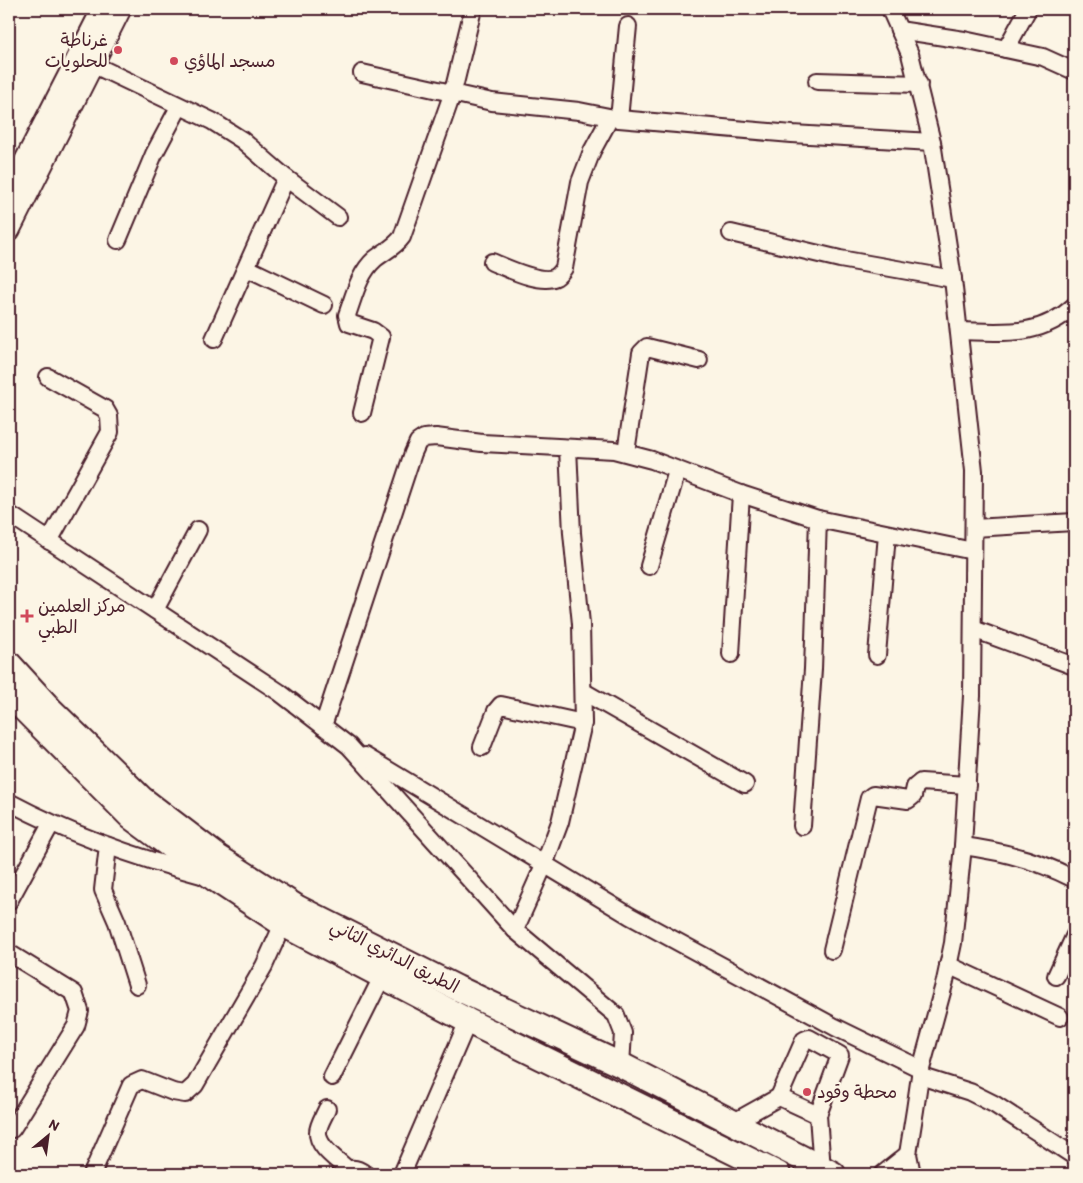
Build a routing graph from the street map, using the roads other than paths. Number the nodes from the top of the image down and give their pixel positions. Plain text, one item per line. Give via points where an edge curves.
1 (103, 9) edge
2 (120, 9) edge
3 (473, 9) edge
4 (890, 9) edge
5 (1028, 9) edge
6 (628, 26) dead end
7 (900, 30) junction
8 (1006, 49) junction
9 (92, 64) junction
10 (1074, 71) edge
11 (362, 73) dead end
12 (817, 81) dead end
13 (919, 84) junction
14 (453, 92) junction
15 (179, 107) junction
16 (614, 118) junction
17 (932, 142) junction
18 (286, 178) junction
19 (9, 194) edge
20 (338, 217) dead end
21 (9, 230) edge
22 (731, 233) dead end
23 (118, 240) dead end
24 (492, 262) dead end
25 (247, 268) junction
26 (953, 279) junction
27 (324, 306) dead end
28 (1074, 306) edge
29 (959, 331) junction
30 (214, 339) dead end
31 (699, 360) dead end
32 (48, 377) dead end
33 (362, 413) dead end
34 (568, 448) junction
35 (626, 452) junction
36 (678, 471) junction
37 (741, 494) junction
38 (9, 514) edge
39 (818, 519) junction
40 (1074, 522) edge
41 (974, 528) junction
42 (198, 530) dead end
43 (887, 534) junction
44 (49, 541) junction
45 (973, 551) junction
46 (649, 566) dead end
47 (155, 610) junction
48 (972, 628) junction
49 (731, 654) dead end
50 (877, 655) dead end
51 (9, 664) edge
52 (1074, 666) edge
53 (584, 692) junction
54 (9, 694) edge
55 (583, 723) junction
56 (323, 726) junction
57 (349, 746) junction
58 (482, 747) dead end
59 (745, 784) dead end
60 (967, 785) junction
61 (9, 802) edge
62 (51, 824) junction
63 (802, 826) dead end
64 (108, 846) junction
65 (963, 846) junction
66 (544, 865) junction
67 (215, 879) junction
68 (1074, 880) edge
69 (9, 900) edge
70 (283, 924) junction
71 (515, 930) junction
72 (1074, 937) edge
73 (832, 950) dead end
74 (9, 953) edge
75 (948, 965) junction
76 (1056, 976) dead end
77 (382, 977) junction
78 (137, 985) dead end
79 (1060, 1017) dead end
80 (468, 1021) junction
81 (621, 1065) junction
82 (920, 1072) junction
83 (332, 1077) dead end
84 (779, 1097) junction
85 (326, 1109) dead end
86 (818, 1115) junction
87 (734, 1122) junction
88 (12, 1129) dead end
89 (908, 1154) junction
90 (1074, 1156) edge
91 (344, 1172) edge
92 (827, 1172) edge
93 (92, 1174) edge
94 (365, 1174) edge
95 (402, 1174) edge
96 (778, 1174) edge
97 (883, 1174) edge
98 (912, 1174) edge

1 - 19 main road
2 - 9 main road
3 - 14 street
4 - 7 street
5 - 8 street
6 - 16 street
7 - 8 street
7 - 13 street
8 - 10 street via 1044,57
9 - 15 street
9 - 21 main road
11 - 14 street
12 - 13 street
13 - 17 street
14 - 16 street via 492,102
14 - 33 street via 402,237 397,245 374,260 366,270 346,315 349,323 381,337
15 - 18 street via 212,121 242,140
15 - 23 street via 154,154
16 - 17 street via 792,134
16 - 24 street via 592,151 580,182 564,268 556,277 543,279
17 - 26 street
18 - 20 street
18 - 25 street
22 - 26 street via 840,260
25 - 27 street
25 - 30 street
26 - 29 street
28 - 29 street via 1044,327 1026,331
29 - 41 street via 974,471
31 - 35 street via 647,347 641,353
32 - 44 street via 105,409 110,422 110,432
34 - 35 street
34 - 53 street
34 - 56 street via 436,437 418,442
35 - 36 street
36 - 37 street
36 - 46 street
37 - 39 street
37 - 49 street
38 - 44 street
39 - 43 street
39 - 63 street via 813,669
40 - 41 street
41 - 45 street
42 - 47 street
43 - 45 street
43 - 50 street
44 - 47 street
45 - 48 street
47 - 56 street via 279,692
48 - 52 street
48 - 60 street
51 - 81 highway, الطريق الدائري الثاني via 142,799 218,857 298,908
53 - 55 street
53 - 59 street
54 - 67 highway, الطريق الدائري الثاني via 131,816
55 - 58 street via 501,705
55 - 66 street via 560,822
56 - 57 street
57 - 66 street
57 - 71 street
60 - 65 street
60 - 73 street via 924,782 917,784 908,800 873,795 870,798
61 - 62 street
62 - 64 street
62 - 69 street
64 - 67 street via 153,863
64 - 78 street via 103,890
65 - 68 street via 996,850
65 - 75 street
66 - 71 street
66 - 82 street via 630,916
67 - 70 highway, الطريق الدائري الثاني
70 - 77 highway, الطريق الدائري الثاني
70 - 93 street via 264,966 195,1086 185,1094 142,1080 131,1085
71 - 81 street via 616,1015 622,1033
72 - 76 street
74 - 88 street via 74,993 80,1011 76,1026
75 - 79 street
75 - 82 street
77 - 80 highway, الطريق الدائري الثاني
77 - 83 street
80 - 95 street
80 - 96 highway, الطريق الدائري الثاني
81 - 87 highway, الطريق الدائري الثاني
82 - 89 street
82 - 90 street via 994,1104
84 - 86 street
84 - 86 street via 804,1040 809,1038 840,1055
84 - 87 street
85 - 91 street via 318,1132 320,1140
86 - 92 street
87 - 92 highway, الطريق الدائري الثاني
89 - 97 street
89 - 98 street
91 - 94 street via 354,1168

